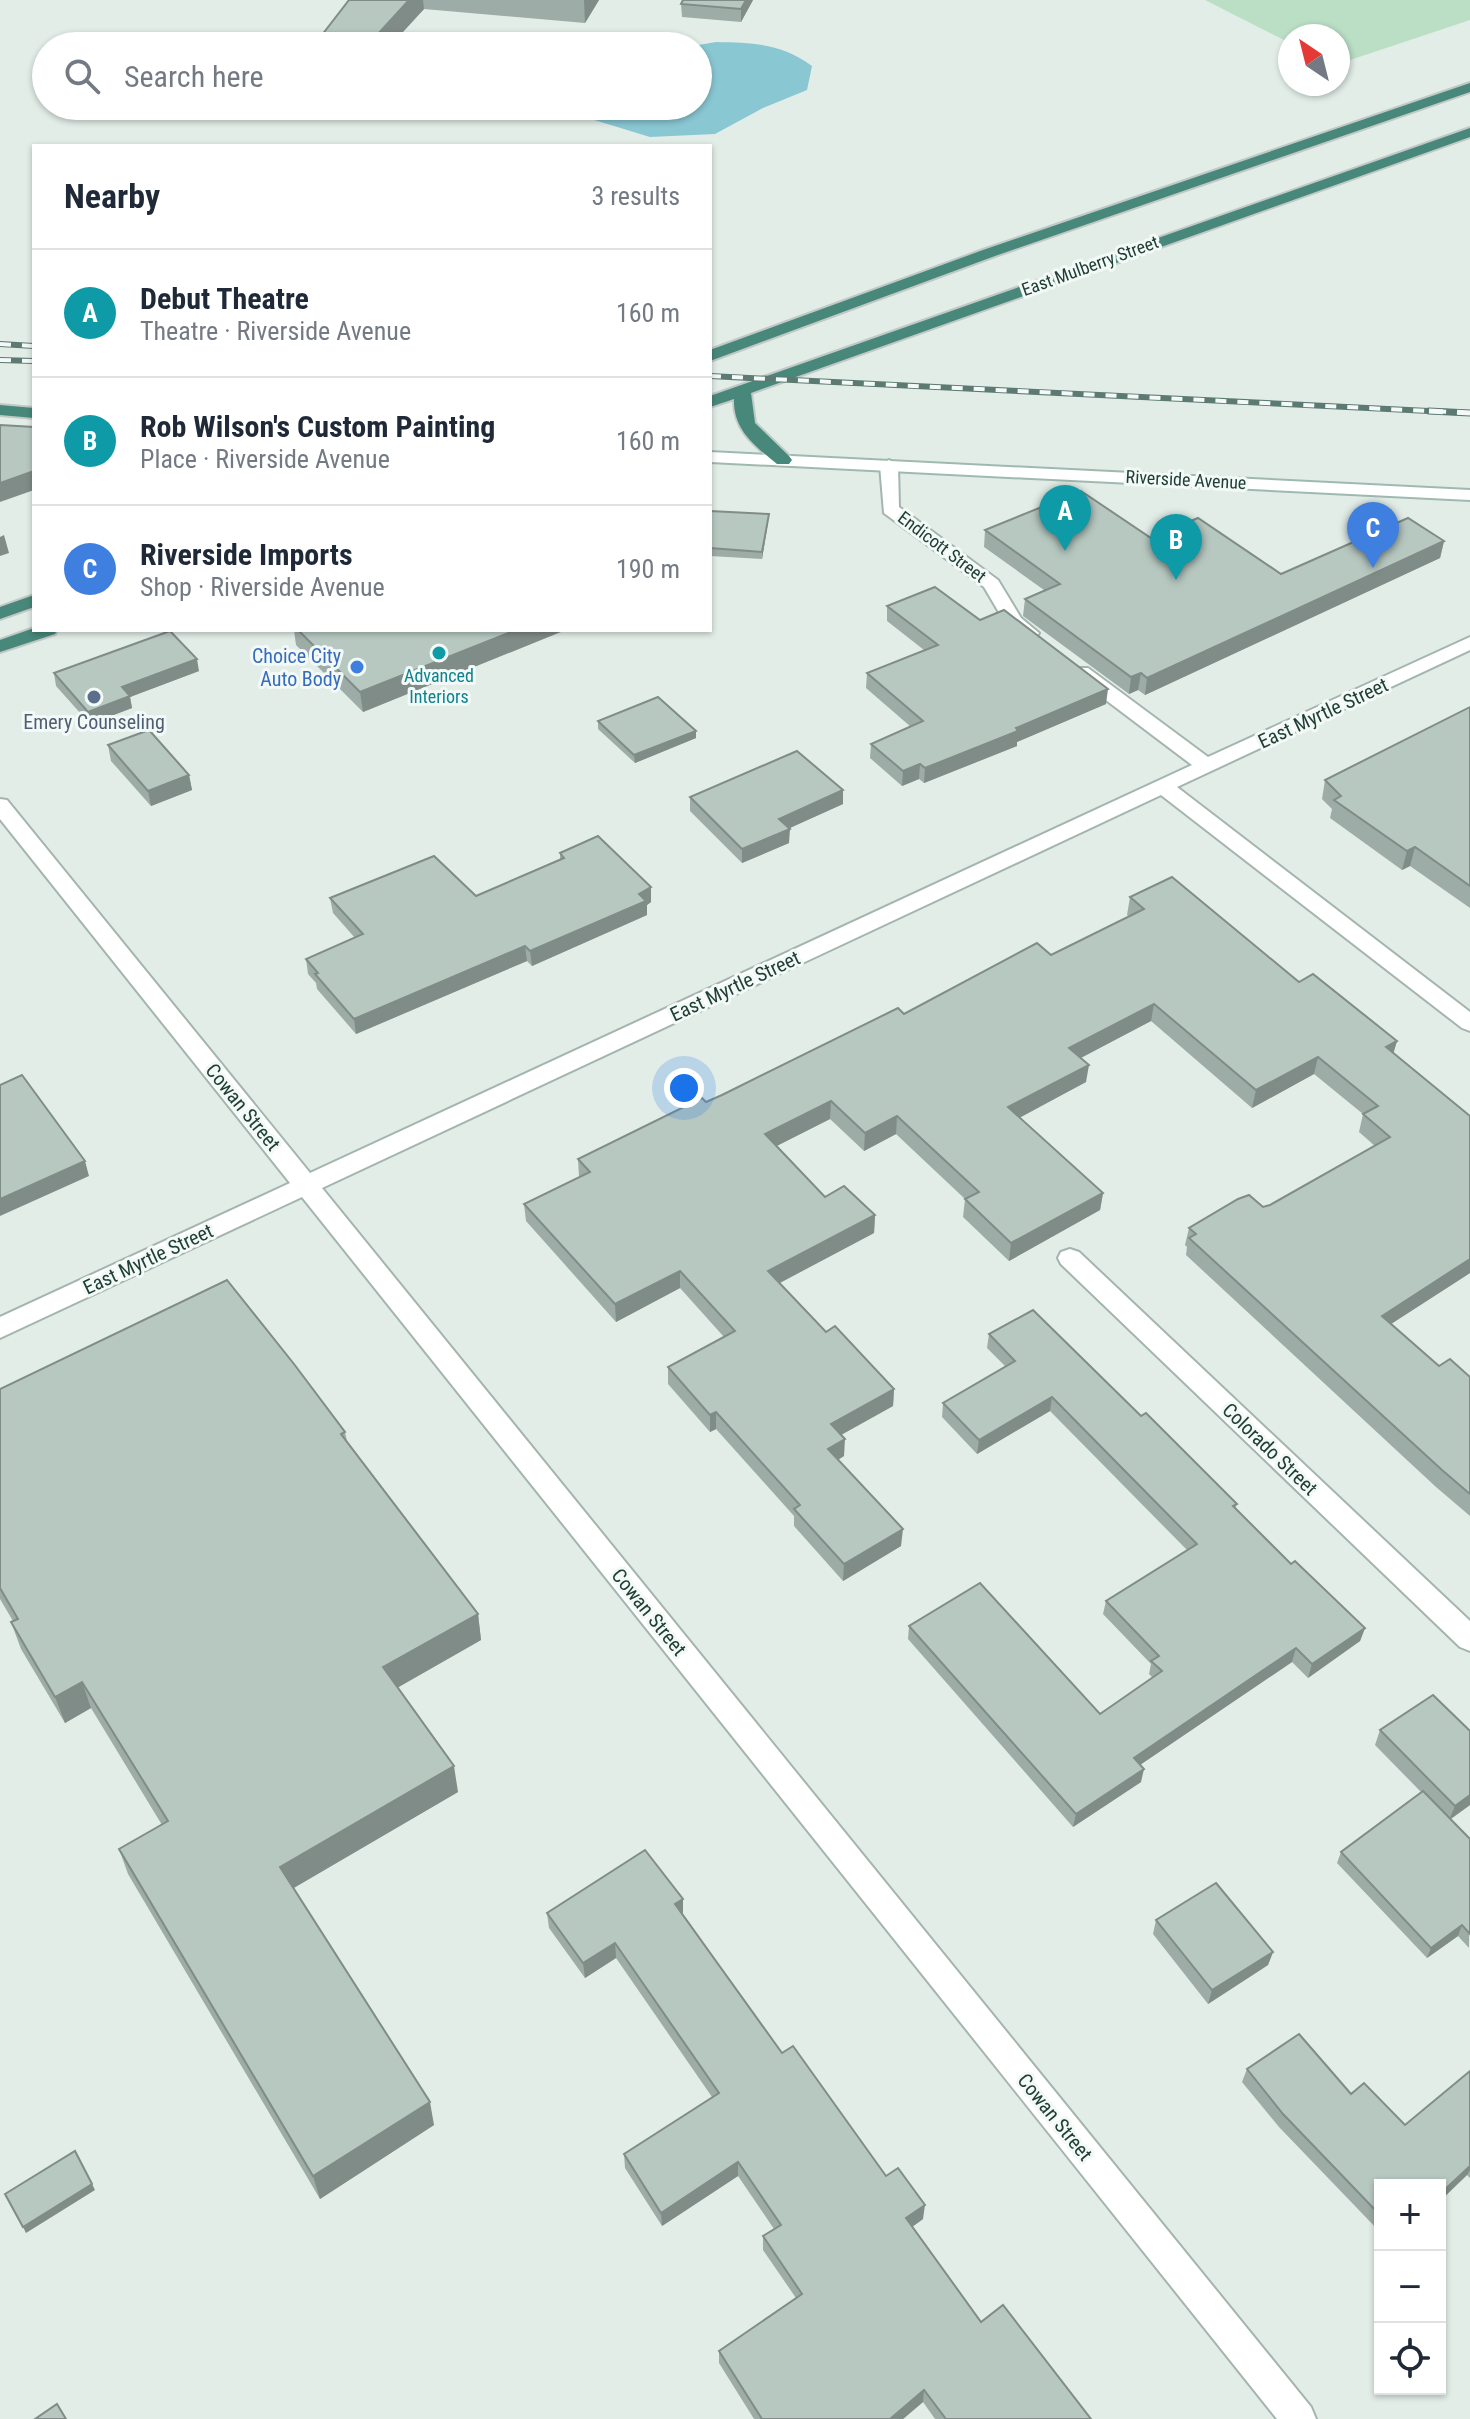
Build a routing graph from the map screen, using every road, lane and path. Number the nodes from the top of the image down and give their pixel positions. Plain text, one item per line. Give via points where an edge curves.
1 (1470, 87) edge
2 (1470, 132) edge
3 (712, 355) edge
4 (743, 391) junction
5 (712, 401) edge
6 (0, 410) edge
7 (32, 413) edge
8 (712, 457) edge
9 (783, 460) junction
10 (889, 465) junction
11 (1470, 495) edge
12 (32, 602) edge
13 (0, 613) edge
14 (42, 632) edge
15 (1470, 643) edge
16 (0, 646) edge
17 (1208, 767) junction
18 (1164, 787) junction
19 (0, 805) edge
20 (1470, 1023) edge
21 (306, 1185) junction
22 (1070, 1258) dead end
23 (0, 1328) edge
24 (1470, 1639) edge
25 (1299, 2419) edge

1 - 3 highway
2 - 4 highway, East Mulberry Street
4 - 5 highway, East Mulberry Street
4 - 9 highway via 743,423
6 - 7 highway
8 - 9 street, Riverside Avenue
9 - 10 street, Riverside Avenue
10 - 11 street, Riverside Avenue
10 - 17 street, Endicott Street via 890,509 991,584 1014,622
12 - 13 highway
14 - 16 highway
15 - 17 street, East Myrtle Street
17 - 18 street, East Myrtle Street
18 - 20 street
18 - 21 street, East Myrtle Street
19 - 21 street, Cowan Street
21 - 23 street, East Myrtle Street
21 - 25 street, Cowan Street
22 - 24 street, Colorado Street

